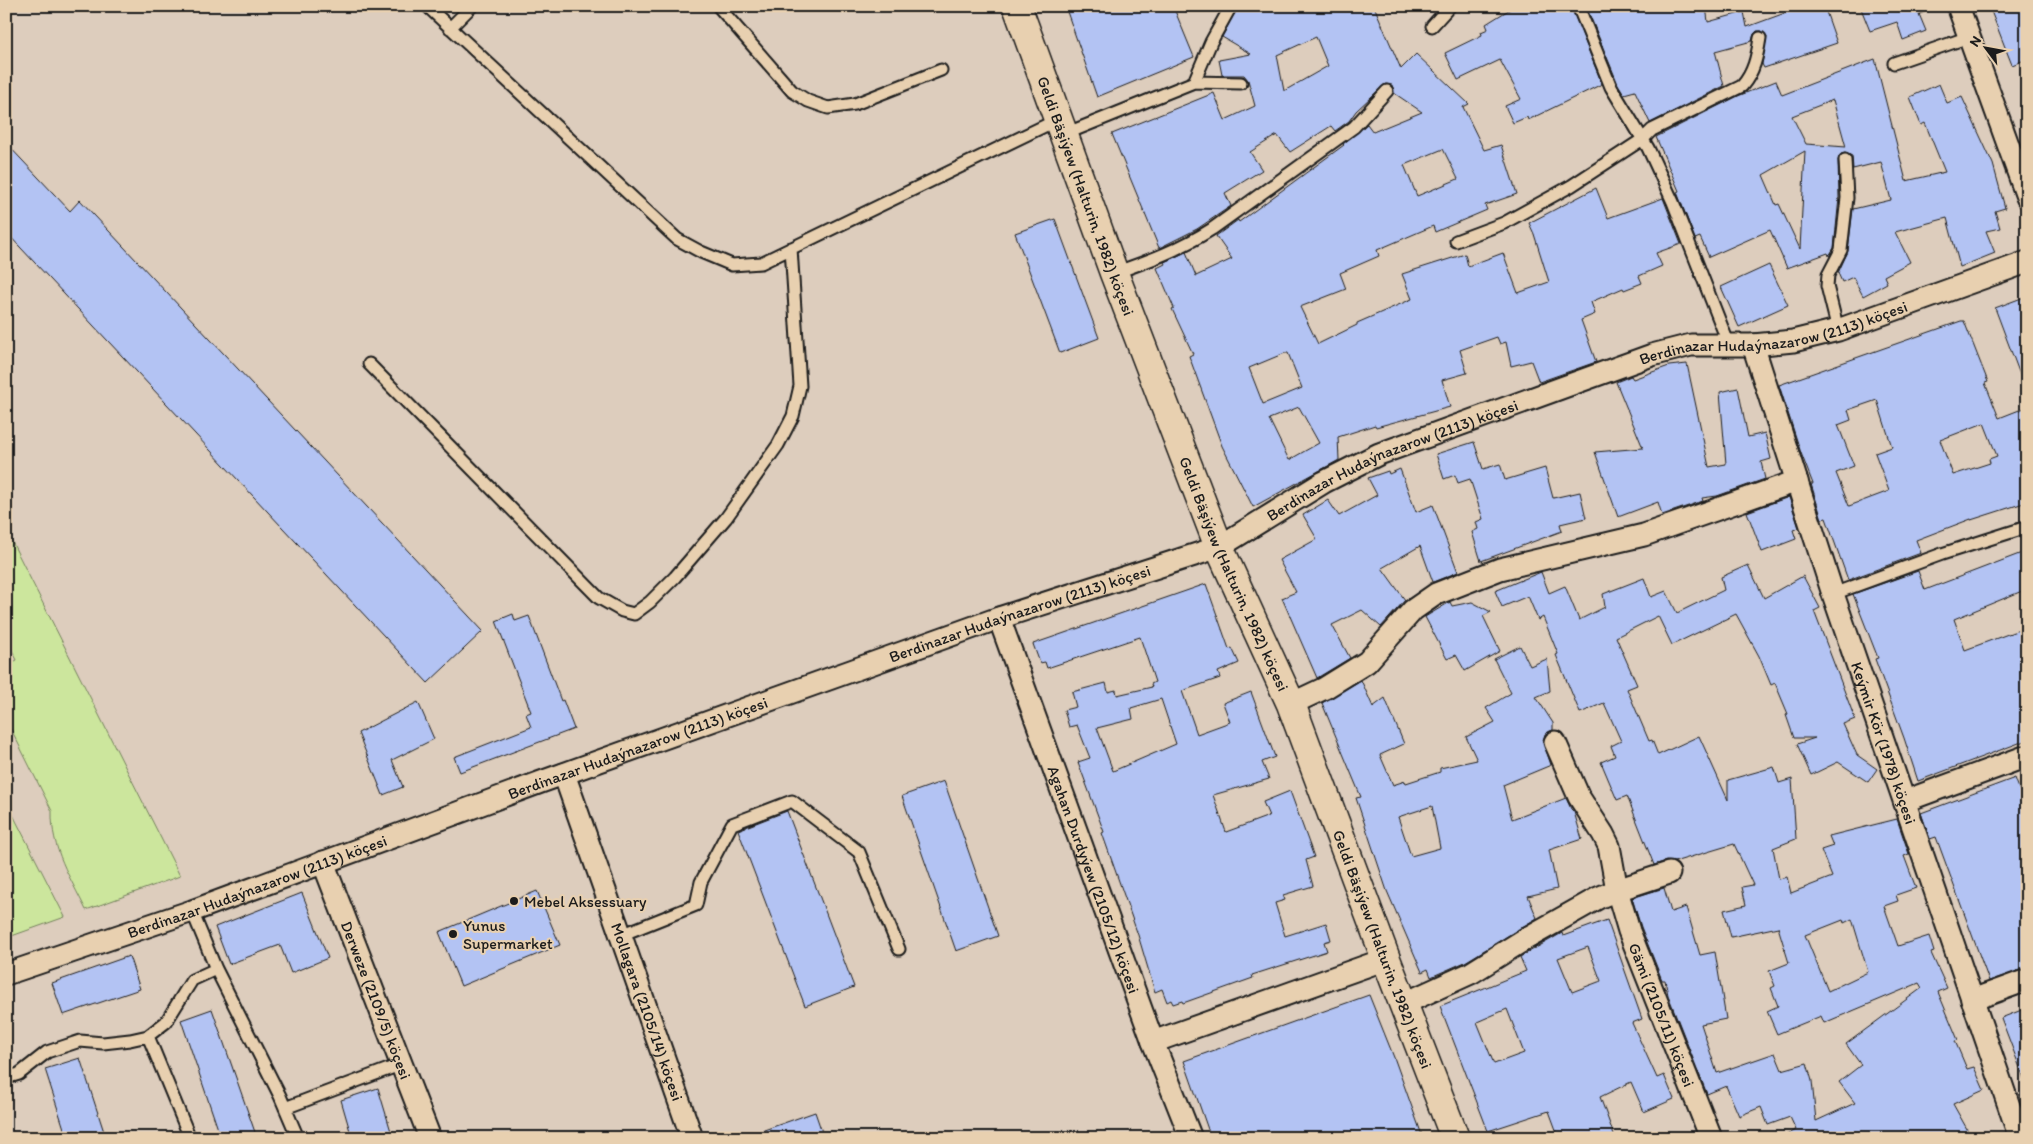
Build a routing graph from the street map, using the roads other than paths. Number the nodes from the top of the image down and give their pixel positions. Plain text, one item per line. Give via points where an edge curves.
1 (427, 6) edge
2 (472, 6) edge
3 (718, 6) edge
4 (1017, 6) edge
5 (1231, 6) edge
6 (1450, 6) edge
7 (1578, 6) edge
8 (1958, 6) edge
9 (1432, 26) dead end
10 (450, 28) junction
11 (1969, 37) junction
12 (1760, 38) dead end
13 (1894, 63) dead end
14 (941, 70) dead end
15 (1194, 82) junction
16 (1241, 83) dead end
17 (1387, 91) dead end
18 (1062, 127) junction
19 (1643, 139) junction
20 (1845, 160) dead end
21 (2027, 197) edge
22 (1456, 241) dead end
23 (791, 248) junction
24 (2027, 262) edge
25 (1114, 273) junction
26 (1838, 330) junction
27 (1728, 346) junction
28 (1753, 346) junction
29 (369, 364) dead end
30 (1797, 481) junction
31 (2027, 527) edge
32 (1219, 547) junction
33 (1833, 594) junction
34 (999, 618) junction
35 (1291, 704) junction
36 (1555, 742) dead end
37 (2027, 756) edge
38 (564, 774) junction
39 (1905, 801) junction
40 (324, 862) junction
41 (1669, 873) dead end
42 (1617, 890) junction
43 (192, 911) junction
44 (621, 935) junction
45 (899, 949) dead end
46 (1386, 959) junction
47 (216, 969) junction
48 (6, 974) edge
49 (2027, 980) edge
50 (1972, 1000) junction
51 (1403, 1004) junction
52 (148, 1036) junction
53 (1153, 1042) junction
54 (402, 1064) junction
55 (6, 1078) edge
56 (286, 1108) junction
57 (190, 1138) edge
58 (298, 1138) edge
59 (430, 1138) edge
60 (692, 1138) edge
61 (1191, 1138) edge
62 (1455, 1138) edge
63 (1712, 1138) edge
64 (2020, 1138) edge

1 - 10 lane
2 - 10 lane
3 - 14 lane via 792,91 828,108 855,104
4 - 18 street, Geldi Bäşiýew (Halturin, 1982) köçesi
5 - 15 lane via 1210,42
6 - 9 lane
7 - 19 lane via 1611,87
8 - 11 street
10 - 23 lane via 677,239 732,265 761,263
11 - 13 lane
11 - 21 street
12 - 19 lane via 1751,76 1742,86 1652,130
15 - 16 lane
15 - 18 lane
17 - 25 lane via 1354,127 1212,229 1161,257
18 - 23 lane
18 - 25 street, Geldi Bäşiýew (Halturin, 1982) köçesi
19 - 22 lane via 1571,186 1504,224
19 - 27 lane via 1672,202
20 - 26 lane via 1848,198 1841,250 1828,276
23 - 29 lane via 800,386 793,416 778,445 726,518 675,577 634,614 599,598
24 - 26 street, Berdinazar Hudaýnazarow (2113) köçesi
25 - 32 street, Geldi Bäşiýew (Halturin, 1982) köçesi
26 - 28 street, Berdinazar Hudaýnazarow (2113) köçesi
27 - 28 street, Berdinazar Hudaýnazarow (2113) köçesi
27 - 32 street, Berdinazar Hudaýnazarow (2113) köçesi via 1691,345 1652,355 1379,454 1324,482
28 - 30 street, Keýmir Kör (1978) köçesi
30 - 33 street, Keýmir Kör (1978) köçesi
30 - 35 street via 1644,535 1500,569 1436,594 1413,610 1367,662
31 - 33 lane
32 - 34 street, Berdinazar Hudaýnazarow (2113) köçesi
32 - 35 street, Geldi Bäşiýew (Halturin, 1982) köçesi
33 - 39 street, Keýmir Kör (1978) köçesi
34 - 38 street, Berdinazar Hudaýnazarow (2113) köçesi
34 - 53 street, Agahan Durdyýew (2105/12) köçesi
35 - 46 street, Geldi Bäşiýew (Halturin, 1982) köçesi
36 - 42 street, Gämi (2105/11) köçesi via 1579,798 1609,846
37 - 39 street
38 - 40 street, Berdinazar Hudaýnazarow (2113) köçesi
38 - 44 street, Mollagara (2105/14) köçesi
39 - 50 street, Keýmir Kör (1978) köçesi
40 - 43 street, Berdinazar Hudaýnazarow (2113) köçesi
40 - 54 street, Derweze (2109/5) köçesi
41 - 42 street
42 - 51 street via 1578,909 1471,973
42 - 63 street, Gämi (2105/11) köçesi via 1633,940
43 - 47 lane
43 - 48 street, Berdinazar Hudaýnazarow (2113) köçesi
44 - 45 lane via 696,905 701,882 732,824 792,801 859,852
44 - 60 street, Mollagara (2105/14) köçesi
46 - 51 street, Geldi Bäşiýew (Halturin, 1982) köçesi
46 - 53 street
47 - 52 lane via 192,980 166,1022
47 - 56 lane
49 - 50 street
50 - 64 street, Keýmir Kör (1978) köçesi
51 - 62 street, Geldi Bäşiýew (Halturin, 1982) köçesi
52 - 55 lane via 103,1043 80,1040 47,1052 19,1074
52 - 57 lane
53 - 61 street, Agahan Durdyýew (2105/12) köçesi
54 - 56 lane
54 - 59 street, Derweze (2109/5) köçesi
56 - 58 lane

